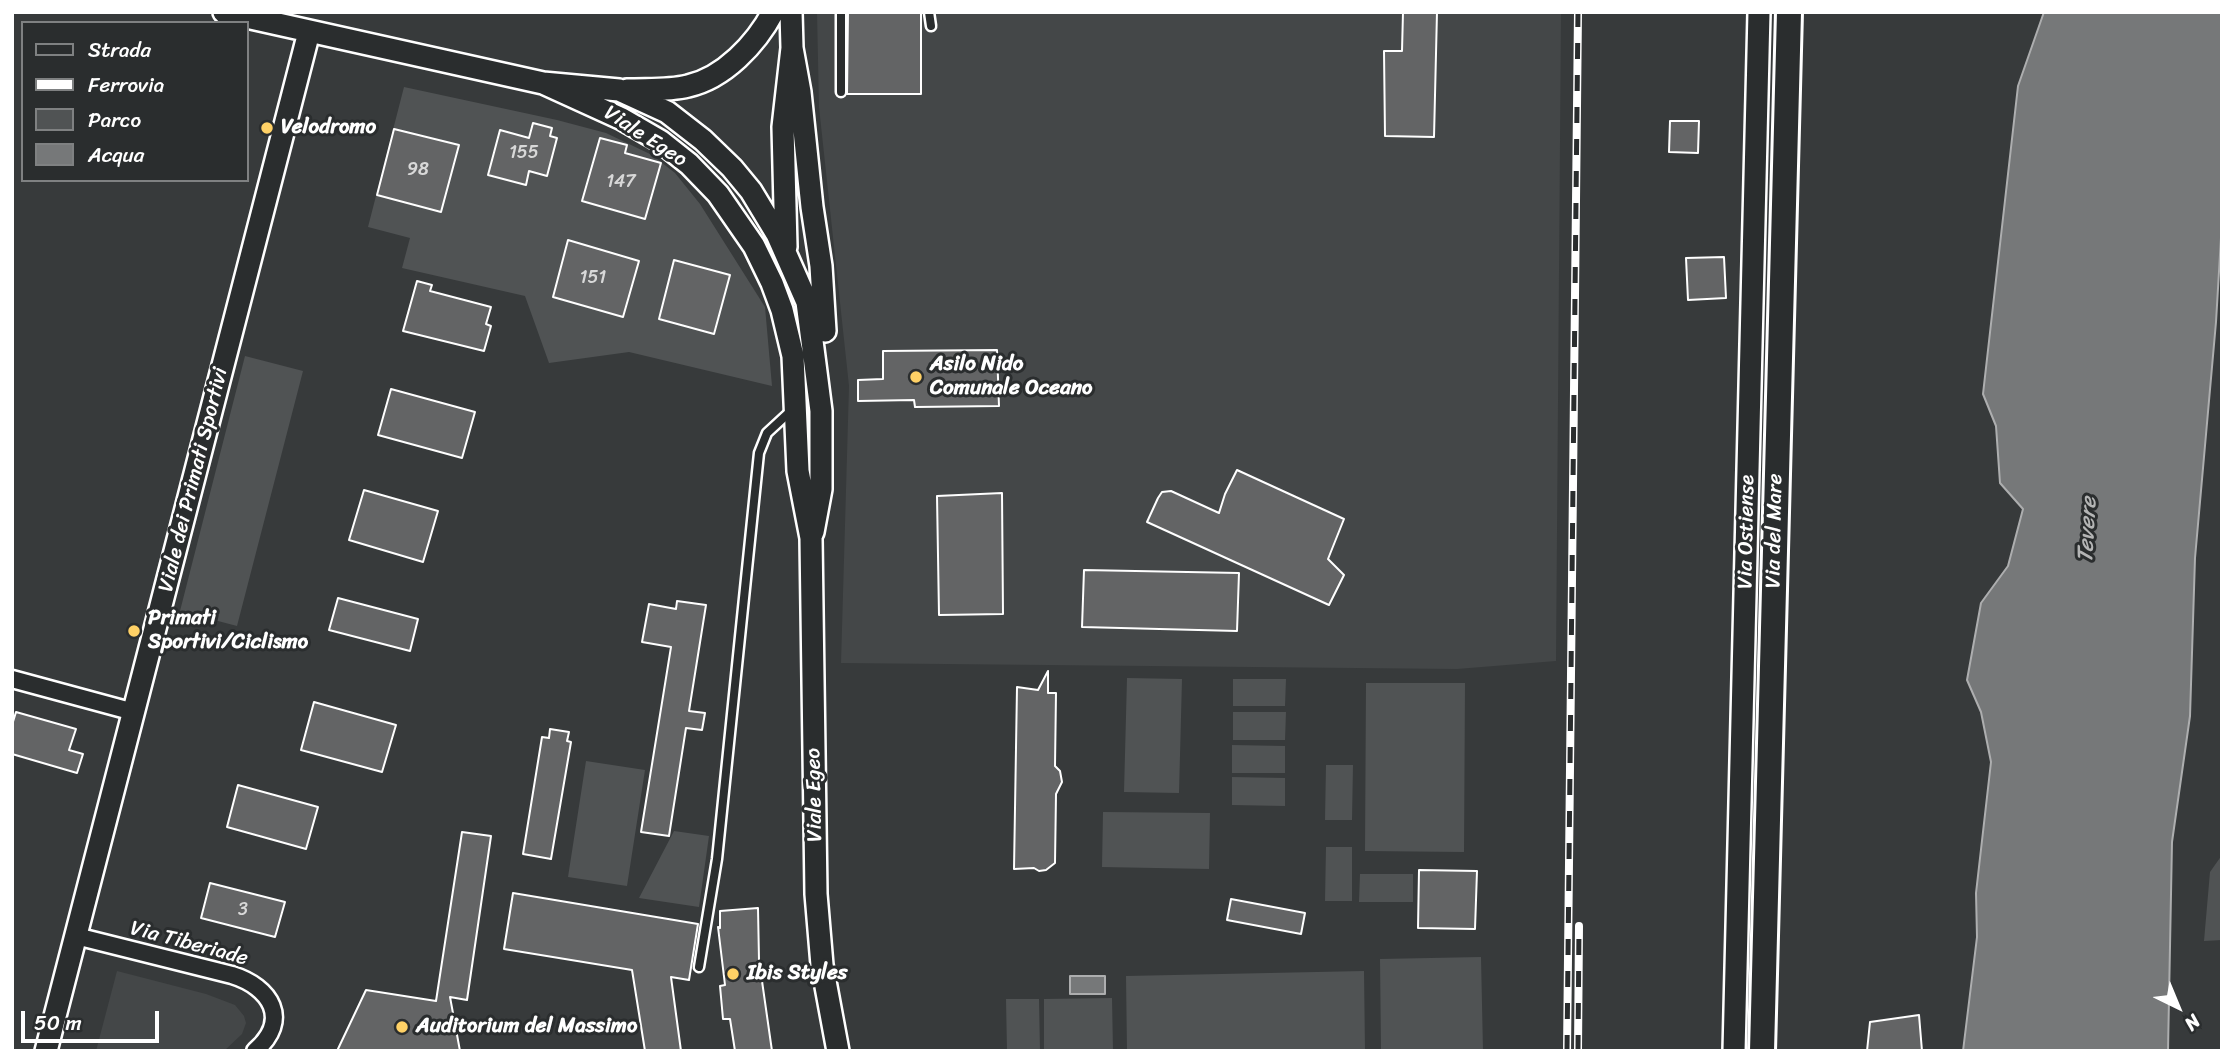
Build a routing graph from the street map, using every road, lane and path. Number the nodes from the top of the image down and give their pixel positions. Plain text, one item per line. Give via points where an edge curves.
1 (224, 12) edge
2 (773, 12) edge
3 (791, 12) edge
4 (841, 12) edge
5 (929, 12) edge
6 (1759, 12) edge
7 (1789, 12) edge
8 (931, 26) dead end
9 (309, 32) junction
10 (792, 48) junction
11 (543, 83) junction
12 (619, 90) junction
13 (841, 92) dead end
14 (812, 207) junction
15 (754, 246) junction
16 (786, 252) junction
17 (786, 322) junction
18 (821, 398) junction
19 (796, 406) junction
20 (811, 538) junction
21 (12, 680) edge
22 (134, 712) junction
23 (76, 936) junction
24 (699, 967) dead end
25 (46, 1051) edge
26 (255, 1051) edge
27 (838, 1051) edge
28 (1734, 1051) edge
29 (1762, 1051) edge

1 - 9 main road, Viale Egeo
2 - 12 main road via 750,46 703,81 675,88
3 - 10 main road
4 - 13 lane
5 - 8 lane
6 - 28 main road, Via Ostiense
7 - 29 main road, Via del Mare
9 - 11 main road, Viale Egeo
9 - 22 main road, Viale dei Primati Sportivi
10 - 14 main road
10 - 16 main road via 783,127
11 - 12 main road, Viale Egeo
11 - 15 main road, Viale Egeo via 610,112 680,156 718,194
12 - 16 main road, Viale Egeo via 667,112 718,153 751,191
14 - 16 main road via 803,238
14 - 18 main road via 824,318
15 - 16 main road
15 - 17 main road, Viale Egeo
16 - 17 main road, Viale Egeo
16 - 18 main road, Viale Egeo via 810,310
17 - 19 main road, Viale Egeo
18 - 20 main road, Viale Egeo via 821,489
19 - 20 main road, Viale Egeo via 798,471
19 - 24 lane via 767,433 759,453 718,859
20 - 27 main road, Viale Egeo via 816,894 822,965
21 - 22 street
22 - 23 main road, Viale dei Primati Sportivi
23 - 25 main road, Viale dei Primati Sportivi
23 - 26 street, Via Tiberiade via 248,980 266,996 275,1016 270,1036

